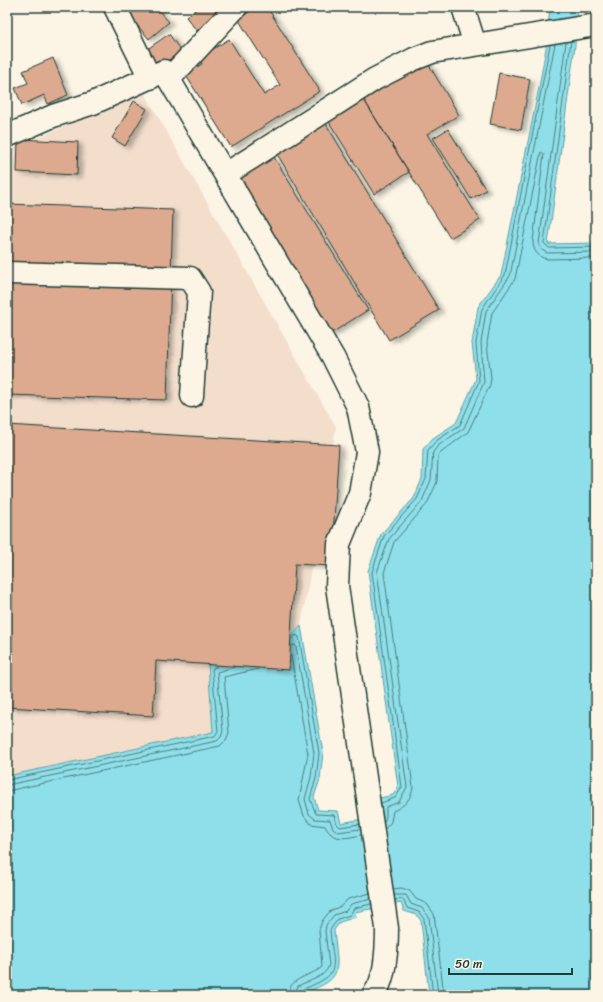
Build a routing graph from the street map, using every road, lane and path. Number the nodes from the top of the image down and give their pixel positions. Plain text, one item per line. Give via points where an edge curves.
1 (115, 7) edge
2 (236, 7) edge
3 (463, 7) edge
4 (596, 25) edge
5 (475, 46) junction
6 (159, 78) junction
7 (7, 136) edge
8 (226, 174) junction
9 (7, 273) edge
10 (192, 396) dead end
11 (373, 995) edge

1 - 6 street
2 - 6 street
3 - 5 street
4 - 5 street
5 - 8 street via 432,52 375,79
6 - 7 street via 53,116
6 - 8 street
8 - 11 street via 333,357 358,407 367,452 360,494 339,544 337,586 384,907 387,952 382,976
9 - 10 street via 190,278 199,292

